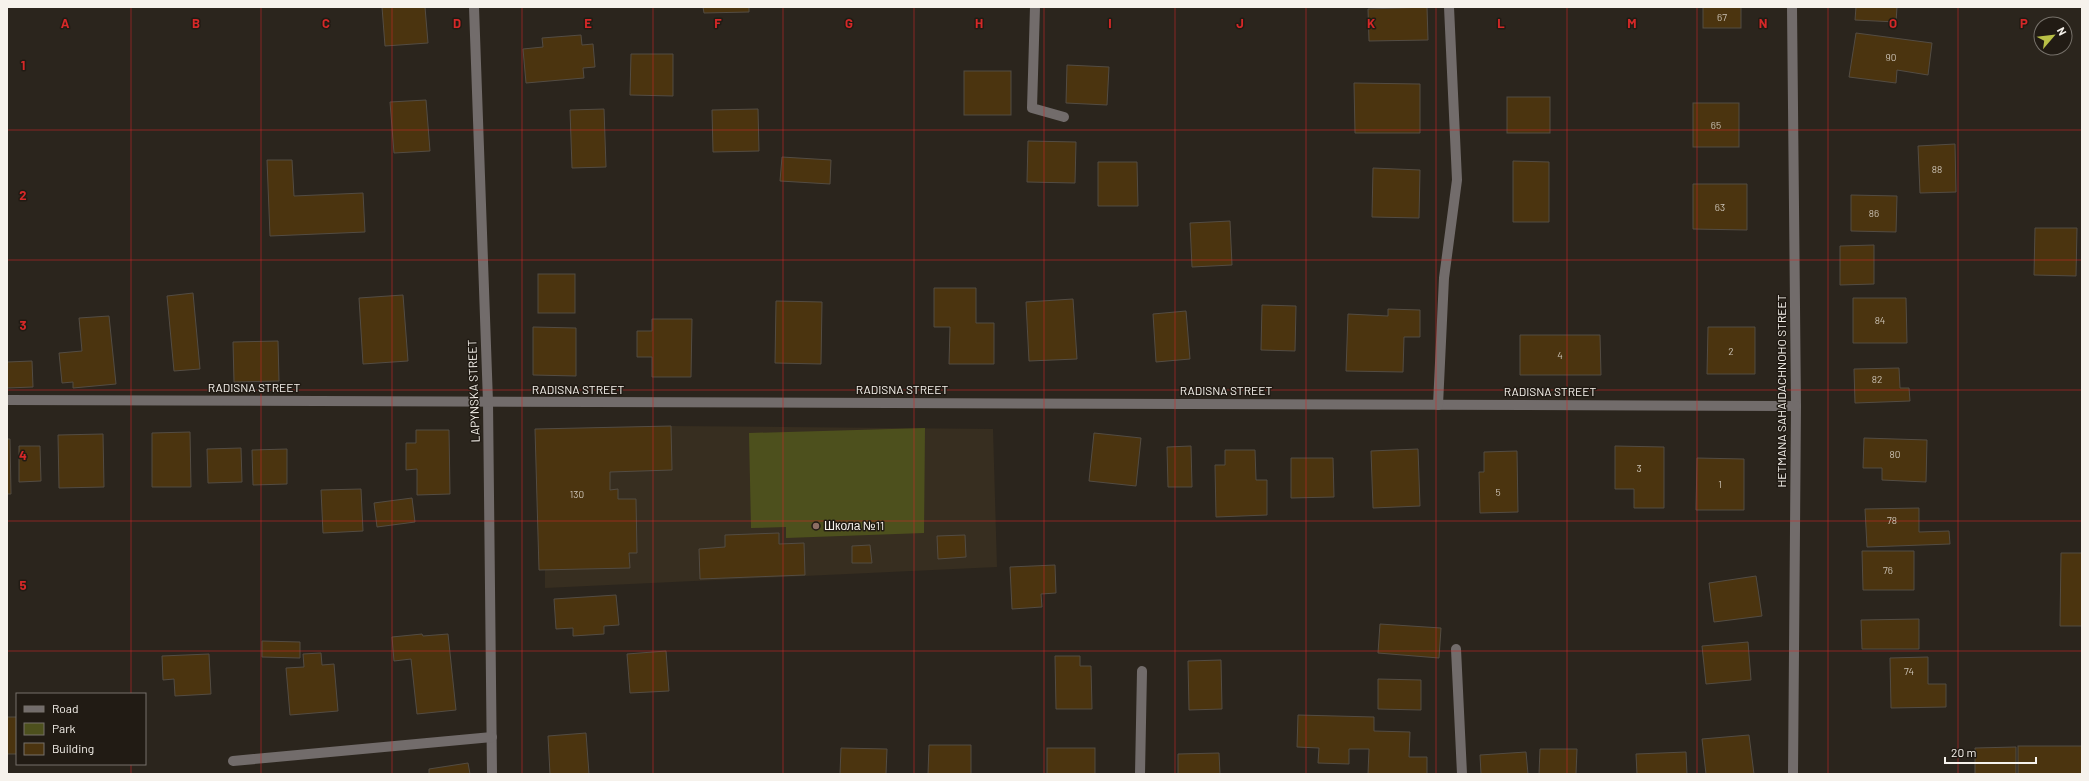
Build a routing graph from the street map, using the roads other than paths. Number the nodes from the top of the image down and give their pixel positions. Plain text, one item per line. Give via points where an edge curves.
1 (474, 7) edge
2 (1035, 7) edge
3 (1449, 7) edge
4 (1792, 7) edge
5 (1064, 117) dead end
6 (7, 400) edge
7 (488, 402) junction
8 (1438, 405) junction
9 (1796, 406) junction
10 (1456, 649) dead end
11 (1142, 671) dead end
12 (492, 737) junction
13 (233, 761) dead end
14 (492, 774) edge
15 (1140, 774) edge
16 (1462, 774) edge
17 (1793, 774) edge

1 - 7 street, LAPYNSKA STREET
2 - 5 street via 1032,108
3 - 8 street via 1457,180 1444,278
4 - 9 street, HETMANA SAHAIDACHNOHO STREET
6 - 7 street, RADISNA STREET
7 - 8 street, RADISNA STREET
7 - 12 street, LAPYNSKA STREET
8 - 9 street, RADISNA STREET
9 - 17 street, HETMANA SAHAIDACHNOHO STREET
10 - 16 street
11 - 15 street
12 - 13 street
12 - 14 street, LAPYNSKA STREET

